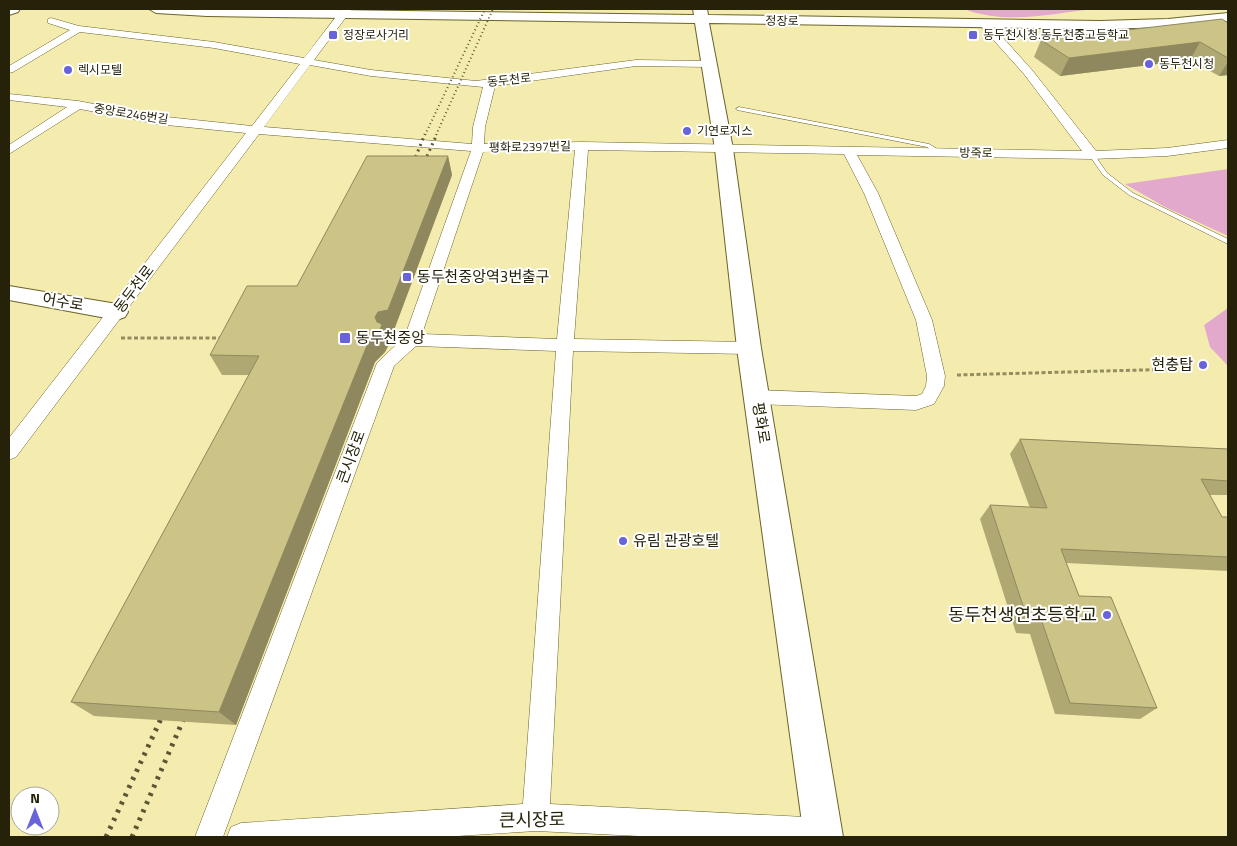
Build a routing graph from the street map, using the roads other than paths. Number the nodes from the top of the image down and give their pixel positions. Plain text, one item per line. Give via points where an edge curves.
1 (13, 9) edge
2 (156, 9) edge
3 (9, 10) edge
4 (345, 11) edge
5 (700, 14) edge
6 (1228, 17) edge
7 (51, 21) dead end
8 (984, 23) junction
9 (78, 29) junction
10 (308, 61) junction
11 (710, 64) junction
12 (9, 70) edge
13 (490, 83) junction
14 (9, 97) edge
15 (78, 105) junction
16 (739, 109) dead end
17 (254, 130) junction
18 (1228, 144) edge
19 (582, 146) junction
20 (478, 148) junction
21 (724, 149) junction
22 (9, 150) edge
23 (848, 150) junction
24 (939, 152) junction
25 (1092, 155) junction
26 (1228, 242) edge
27 (9, 292) edge
28 (117, 312) junction
29 (402, 338) junction
30 (565, 345) junction
31 (749, 348) junction
32 (757, 398) junction
33 (10, 448) edge
34 (536, 817) junction
35 (825, 836) edge
36 (209, 837) edge
37 (241, 837) edge

1 - 3 street
2 - 4 street, 정장로
4 - 5 street, 정장로
4 - 10 street, 동두천로
5 - 8 street, 정장로
5 - 11 street, 평화로
6 - 8 street, 정장로 via 1158,23
7 - 9 street, 동두천로
8 - 25 street via 1028,72
9 - 10 street, 동두천로 via 214,45
9 - 12 street
10 - 13 street, 동두천로 via 371,73
10 - 17 street, 동두천로
11 - 13 street, 동두천로 via 629,64
11 - 21 street, 평화로
13 - 20 street via 479,127
14 - 15 street, 중앙로246번길
15 - 17 street, 중앙로246번길 via 157,120
15 - 22 street
16 - 24 lane via 929,146
17 - 20 street
17 - 28 street, 동두천로
18 - 25 street, 방죽로 via 1167,152
19 - 20 street, 평화로2397번길
19 - 21 street, 평화로2397번길
19 - 30 street
20 - 29 street, 평화로2397번길
21 - 23 street, 방죽로
21 - 31 street, 평화로
23 - 24 street, 방죽로
23 - 32 street via 871,193 919,306 930,342 935,386 928,399 916,403
24 - 25 street, 방죽로
25 - 26 lane via 1105,174 1130,194
27 - 28 main road, 어수로
28 - 33 street, 동두천로
29 - 30 street
29 - 36 street, 큰시장로 via 386,363
30 - 31 street
30 - 34 street
31 - 32 street, 평화로
32 - 35 street, 평화로
34 - 35 street, 큰시장로
34 - 37 street, 큰시장로

